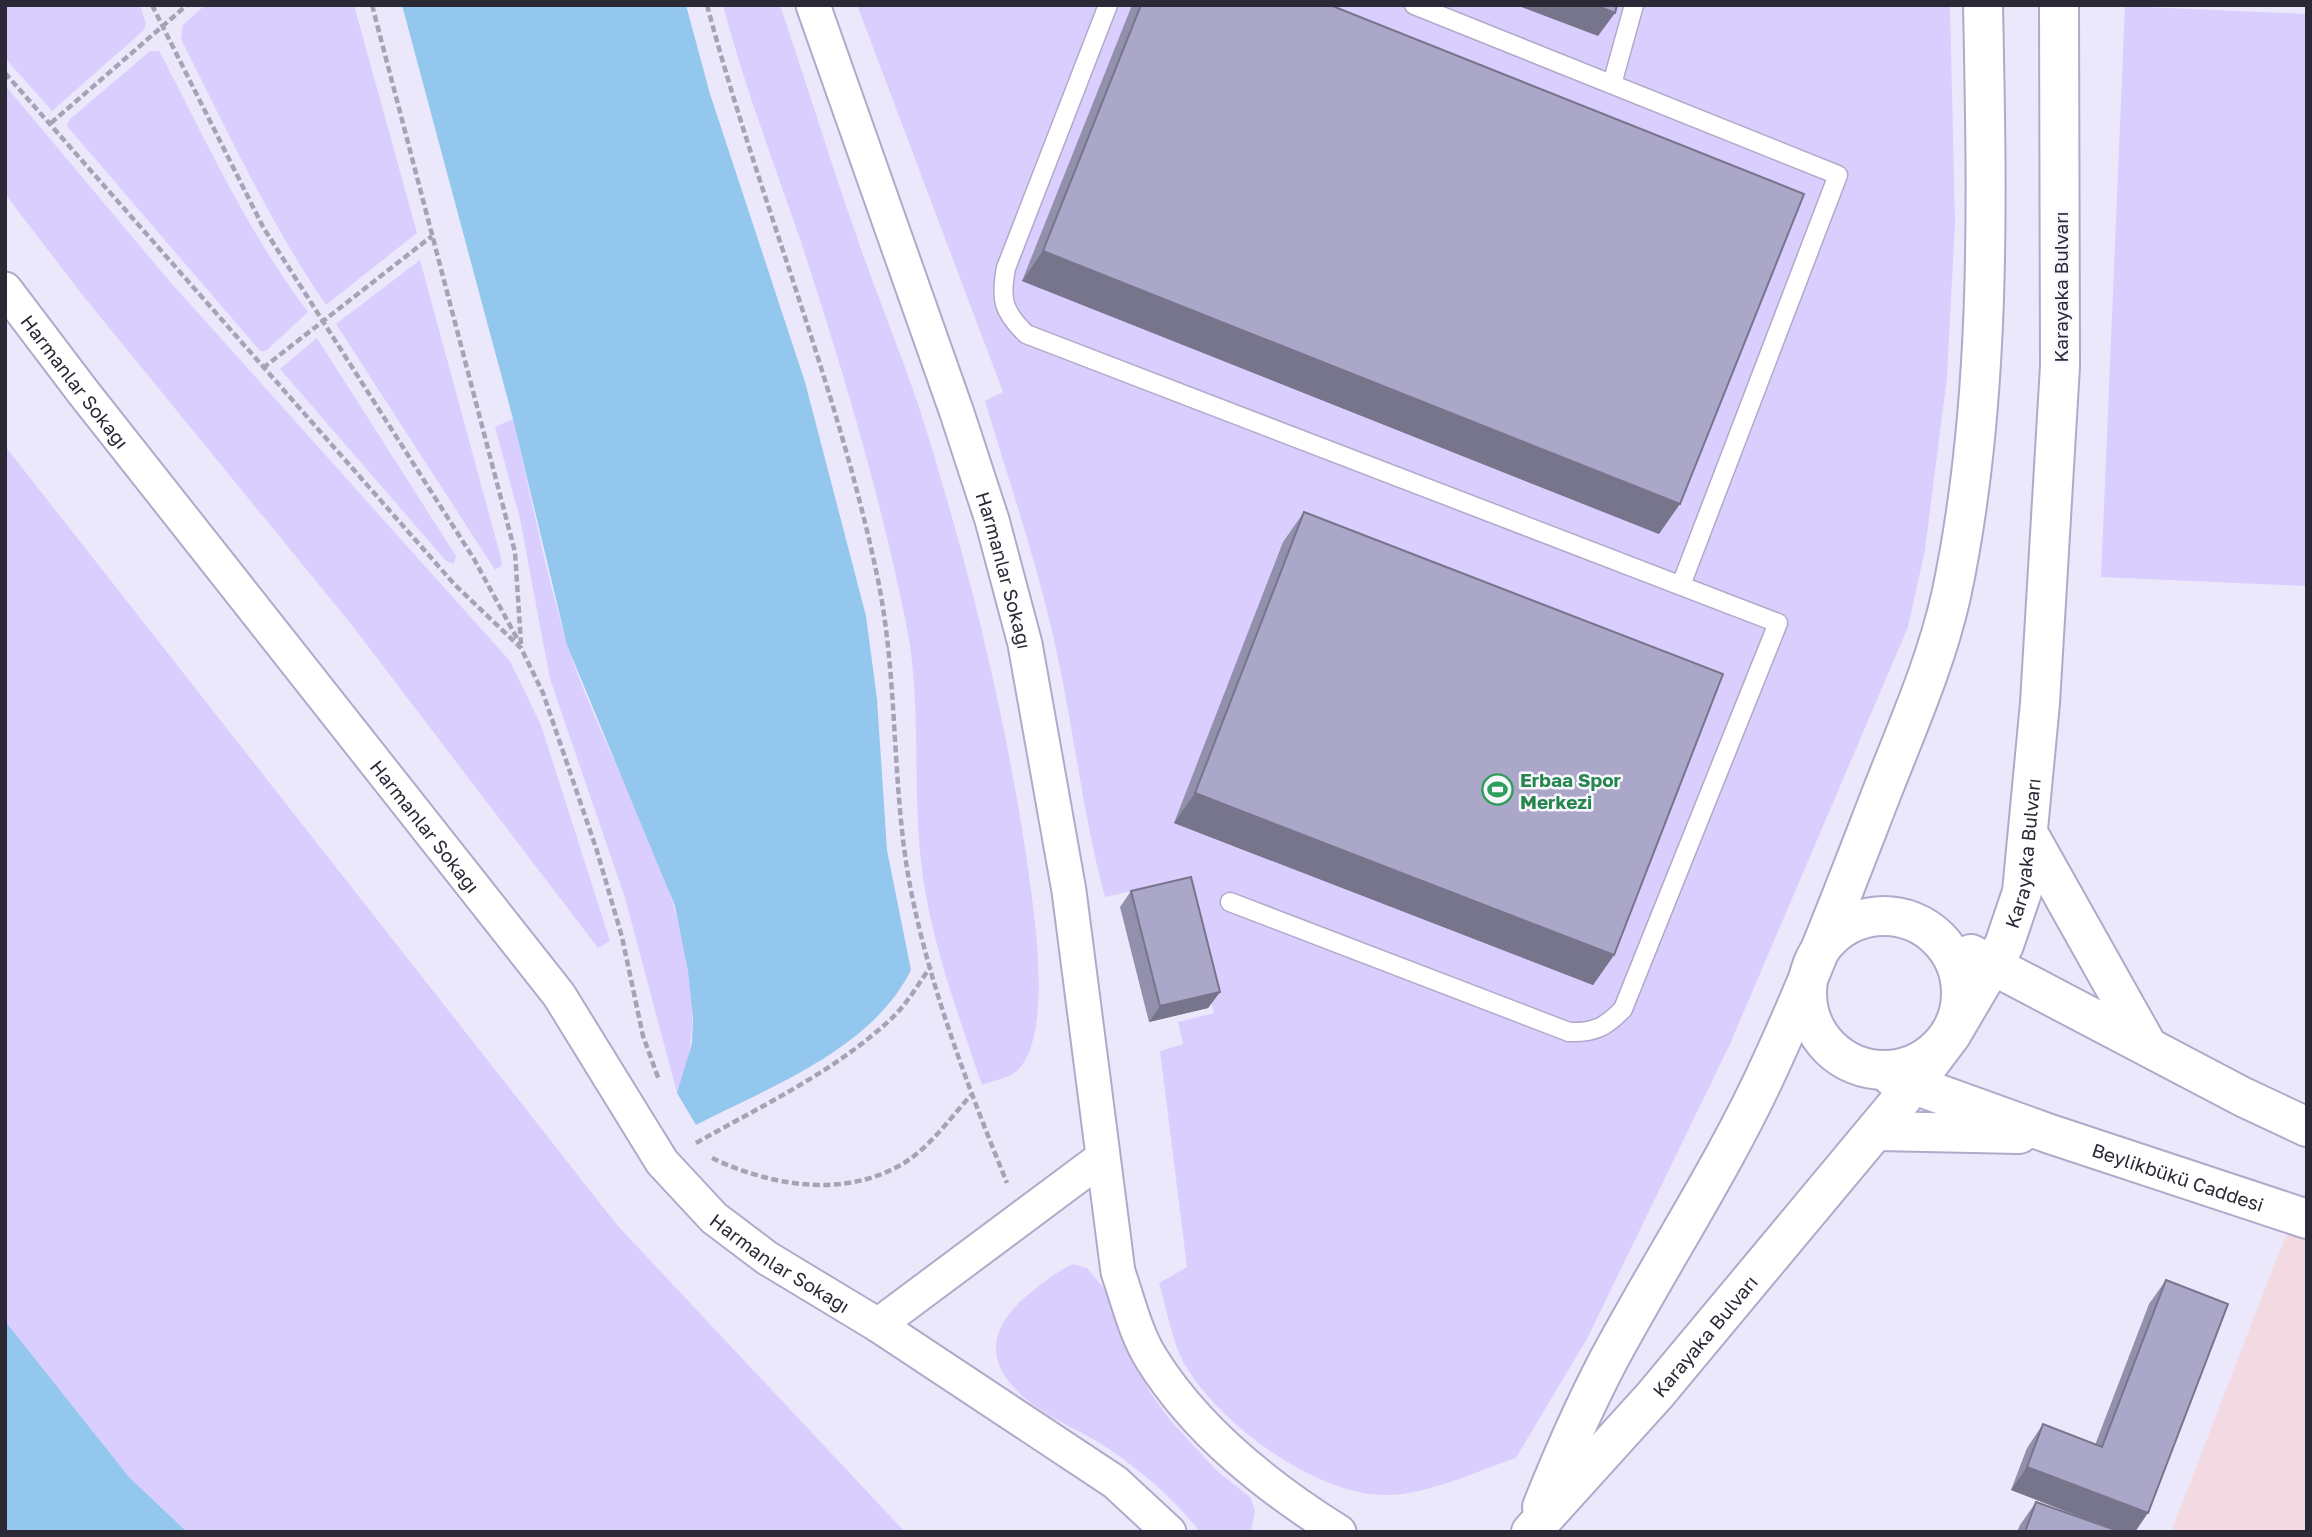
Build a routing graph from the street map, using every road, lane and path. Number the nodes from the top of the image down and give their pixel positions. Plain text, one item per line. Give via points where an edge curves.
1 (152, 5) edge
2 (187, 5) edge
3 (372, 5) edge
4 (708, 5) edge
5 (813, 5) edge
6 (1108, 5) edge
7 (1414, 5) edge
8 (1634, 5) edge
9 (1983, 5) edge
10 (2059, 5) edge
11 (162, 27) junction
12 (5, 73) edge
13 (1612, 84) junction
14 (51, 124) junction
15 (432, 236) junction
16 (5, 289) edge
17 (323, 320) junction
18 (263, 368) junction
19 (1681, 585) junction
20 (522, 648) junction
21 (2028, 833) junction
22 (1230, 902) dead end
23 (1924, 927) junction
24 (1815, 960) junction
25 (931, 966) junction
26 (1991, 966) junction
27 (1951, 1035) junction
28 (2147, 1045) junction
29 (1857, 1066) junction
30 (1914, 1084) junction
31 (664, 1092) dead end
32 (972, 1094) junction
33 (2307, 1127) edge
34 (1878, 1131) junction
35 (688, 1134) dead end
36 (2050, 1134) junction
37 (694, 1144) junction
38 (702, 1151) dead end
39 (709, 1157) dead end
40 (1102, 1158) junction
41 (662, 1162) junction
42 (1021, 1219) junction
43 (2307, 1219) edge
44 (878, 1325) junction
45 (1528, 1531) edge
46 (1169, 1532) edge
47 (1339, 1532) edge

1 - 11 path
2 - 11 path
3 - 15 path
4 - 25 path via 726,77 857,488 887,629 906,864
5 - 40 street, Harmanlar Sokağı via 957,413 1025,644 1069,891
6 - 19 lane via 1006,268 1002,293 1010,317 1026,334
7 - 13 lane
8 - 13 lane
9 - 24 main road, Karayaka Bulvarı via 1987,246 1968,486 1950,597 1922,692
10 - 21 main road, Karayaka Bulvarı via 2060,366
11 - 14 path
11 - 17 path via 263,227
12 - 14 path
13 - 19 lane via 1838,176
14 - 18 path
15 - 17 path
15 - 20 path via 515,552
16 - 41 street, Harmanlar Sokağı via 559,995
17 - 18 path
17 - 20 path via 474,559
18 - 20 path via 455,585
19 - 22 lane via 1778,623 1623,1009 1609,1024 1590,1032 1569,1032
20 - 31 path via 556,727 597,850 643,1036
21 - 26 main road, Karayaka Bulvarı via 2014,921
21 - 28 main road
23 - 24 main road via 1887,916 1862,920 1839,931
23 - 26 main road
23 - 27 main road via 1941,940 1960,978 1962,999
24 - 29 main road via 1807,997 1813,1021 1826,1043
24 - 45 main road, Karayaka Bulvarı via 1773,1061 1713,1178 1609,1359
25 - 32 path
25 - 37 path via 894,1016 859,1046
26 - 27 main road, Karayaka Bulvarı
26 - 28 main road
27 - 29 main road via 1908,1067 1874,1070
27 - 30 main road, Karayaka Bulvarı
28 - 33 main road
29 - 30 main road, Beylikbükü Caddesi
30 - 34 main road, Karayaka Bulvarı
30 - 36 main road, Beylikbükü Caddesi
32 - 39 path via 904,1163 850,1183 775,1182
32 - 42 path
34 - 36 main road, Beylikbükü Caddesi
34 - 45 main road, Karayaka Bulvarı via 1655,1395
35 - 37 path
36 - 43 main road, Beylikbükü Caddesi
37 - 38 path
37 - 41 path
40 - 42 street
40 - 47 street, Harmanlar Sokağı via 1118,1272 1150,1357 1192,1413 1224,1446
41 - 44 street, Harmanlar Sokağı via 714,1217 746,1242
42 - 44 street
44 - 46 street, Harmanlar Sokağı via 1115,1482

